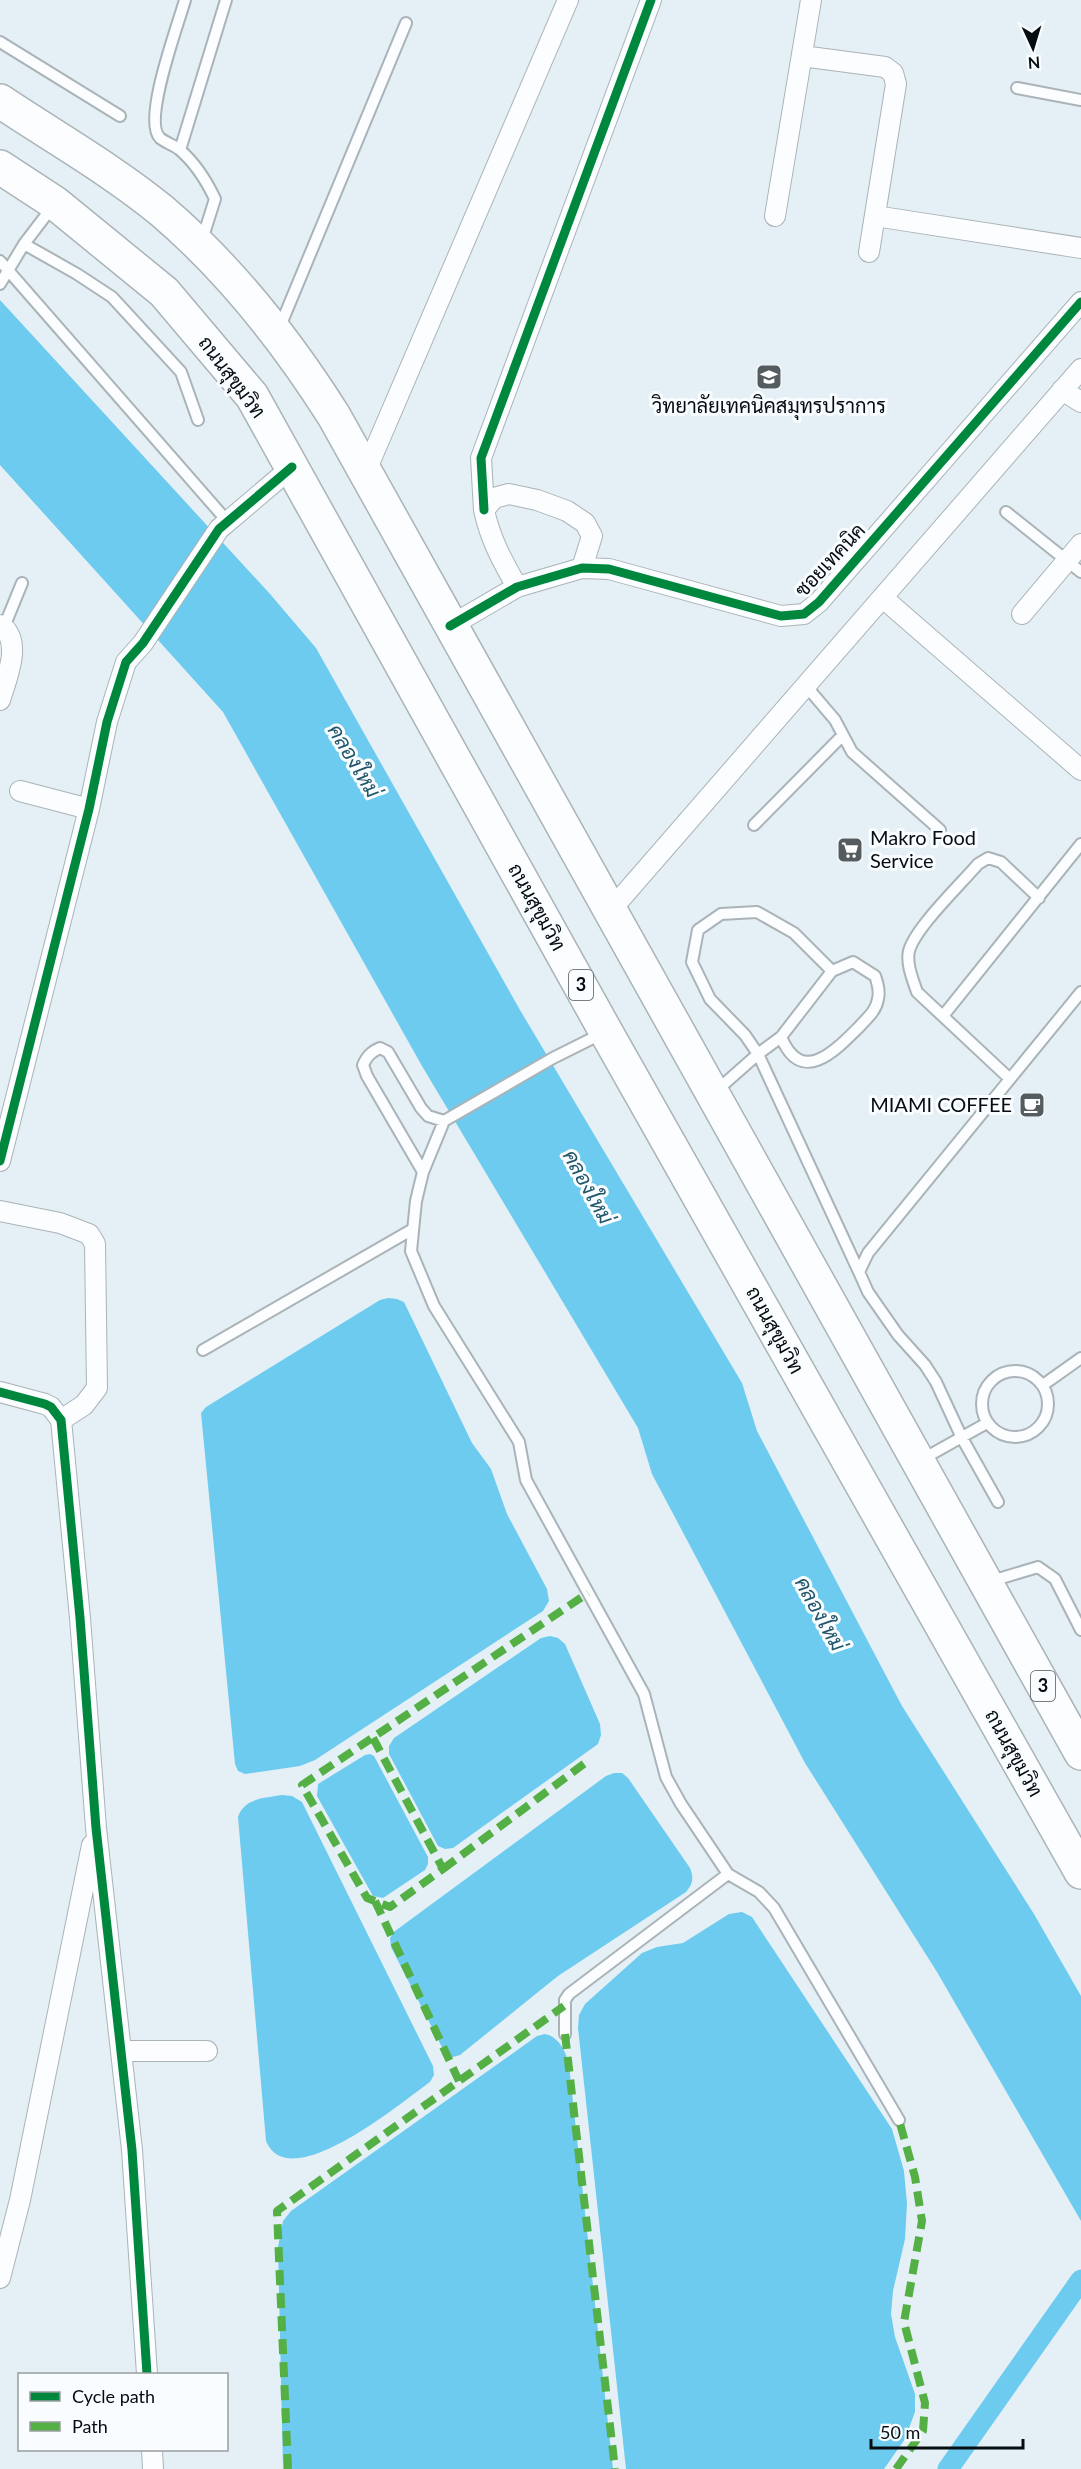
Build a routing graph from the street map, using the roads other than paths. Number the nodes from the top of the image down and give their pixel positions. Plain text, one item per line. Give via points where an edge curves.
1 (185, 0) edge
2 (226, 0) edge
3 (568, 0) edge
4 (651, 0) edge
5 (811, 0) edge
6 (406, 22) dead end
7 (0, 42) edge
8 (802, 56) junction
9 (1017, 88) dead end
10 (1081, 100) edge
11 (0, 101) edge
12 (120, 116) dead end
13 (180, 150) junction
14 (0, 167) edge
15 (55, 203) junction
16 (775, 216) dead end
17 (875, 216) junction
18 (24, 244) junction
19 (200, 246) junction
20 (1081, 248) edge
21 (870, 252) dead end
22 (0, 261) edge
23 (9, 270) junction
24 (0, 284) edge
25 (1081, 302) edge
26 (278, 332) junction
27 (1081, 369) edge
28 (1062, 390) junction
29 (1081, 402) edge
30 (198, 420) dead end
31 (292, 467) junction
32 (365, 473) junction
33 (484, 510) junction
34 (1006, 512) dead end
35 (224, 525) junction
36 (1081, 544) edge
37 (1074, 566) edge
38 (582, 568) junction
39 (22, 582) dead end
40 (517, 587) junction
41 (883, 598) junction
42 (1022, 614) dead end
43 (2, 626) edge
44 (450, 626) junction
45 (807, 687) junction
46 (0, 700) edge
47 (842, 736) junction
48 (1081, 770) edge
49 (20, 791) dead end
50 (89, 809) junction
51 (754, 825) dead end
52 (940, 830) dead end
53 (1081, 844) edge
54 (1039, 898) junction
55 (610, 911) junction
56 (832, 971) junction
57 (1081, 992) edge
58 (943, 1016) junction
59 (606, 1032) junction
60 (781, 1037) junction
61 (758, 1054) junction
62 (1010, 1079) junction
63 (712, 1094) junction
64 (447, 1120) junction
65 (0, 1161) edge
66 (423, 1172) junction
67 (0, 1211) edge
68 (413, 1229) junction
69 (859, 1272) junction
70 (203, 1350) dead end
71 (1081, 1358) edge
72 (1043, 1385) junction
73 (0, 1392) edge
74 (61, 1420) junction
75 (987, 1423) junction
76 (962, 1438) junction
77 (918, 1462) junction
78 (998, 1503) dead end
79 (985, 1583) junction
80 (1081, 1630) edge
81 (1081, 1753) edge
82 (96, 1828) junction
83 (1081, 1872) edge
84 (728, 1874) junction
85 (565, 2034) dead end
86 (121, 2051) junction
87 (207, 2051) dead end
88 (899, 2120) dead end
89 (0, 2278) edge
90 (147, 2373) edge
91 (152, 2451) edge
92 (153, 2469) edge

1 - 13 lane via 154,105 154,127 159,138
2 - 13 lane
3 - 32 street
4 - 33 street via 480,458
5 - 8 street
6 - 26 lane
7 - 12 lane
8 - 16 street
8 - 17 street via 885,67 893,74 896,84
9 - 10 lane
11 - 19 highway, 3 via 117,178
13 - 19 lane via 216,199
14 - 15 highway, ถนนสุขุมวิท / 3
15 - 18 lane
15 - 31 highway, ถนนสุขุมวิท / 3 via 164,292 252,396
17 - 20 street
17 - 21 street
18 - 23 lane
18 - 30 lane via 112,297 181,372
19 - 26 highway, 3
22 - 23 lane
23 - 24 lane
23 - 35 lane
25 - 38 street, ซอยเทคนิค via 819,602 804,614 781,616 609,568
26 - 32 highway, 3 via 334,416
27 - 28 street
28 - 29 street
28 - 41 street
31 - 35 street
31 - 59 highway, ถนนสุขุมวิท / 3
32 - 44 highway, 3
33 - 38 street via 494,498 509,494 567,511 585,523 592,536
33 - 40 street via 495,548
34 - 37 lane
35 - 50 street via 126,662 107,722
36 - 37 street
37 - 42 street
38 - 40 street, ซอยเทคนิค
39 - 43 lane
40 - 44 street, ซอยเทคนิค
41 - 45 street
41 - 48 street
43 - 46 street via 12,646
44 - 55 highway, 3
45 - 47 lane via 835,720
45 - 55 street
47 - 51 lane
47 - 52 lane via 852,752
49 - 50 street
50 - 65 street
53 - 54 lane
54 - 58 lane
54 - 58 lane via 1000,862 988,858 978,864 914,938 908,953 917,992
55 - 63 highway, 3
56 - 60 lane
56 - 60 lane via 853,962 875,976 879,988 872,1015 824,1059 797,1059 787,1052
56 - 61 lane via 794,933 757,912 721,914 698,930 692,962 710,999
57 - 62 lane
58 - 62 lane
59 - 64 lane
59 - 83 highway, ถนนสุขุมวิท / 3
60 - 61 lane
61 - 63 lane
61 - 69 lane
62 - 69 lane via 868,1253
63 - 77 highway, 3
64 - 66 lane
64 - 66 lane via 428,1116 420,1108 388,1052 380,1048 367,1056 363,1065 367,1076
66 - 68 lane
67 - 74 street via 60,1223 89,1234 95,1244 97,1388 84,1405
68 - 70 lane
68 - 84 lane via 411,1251 434,1306 519,1442 526,1480 644,1694 666,1777
69 - 76 lane via 886,1318 936,1382
71 - 72 lane
72 - 75 lane via 1021,1372 996,1376 985,1390 982,1407
72 - 75 lane via 1049,1401 1046,1418 1034,1431 1009,1436
73 - 74 street via 45,1404
74 - 82 street
75 - 76 lane
76 - 77 lane
76 - 78 lane
77 - 79 highway, 3
79 - 80 lane via 1038,1567 1055,1579
79 - 81 highway, 3
82 - 86 street
82 - 89 street via 20,2200
84 - 85 lane via 569,1994 565,2000
84 - 88 lane via 759,1892 774,1908
86 - 87 street
86 - 90 street via 132,2150
91 - 92 street

